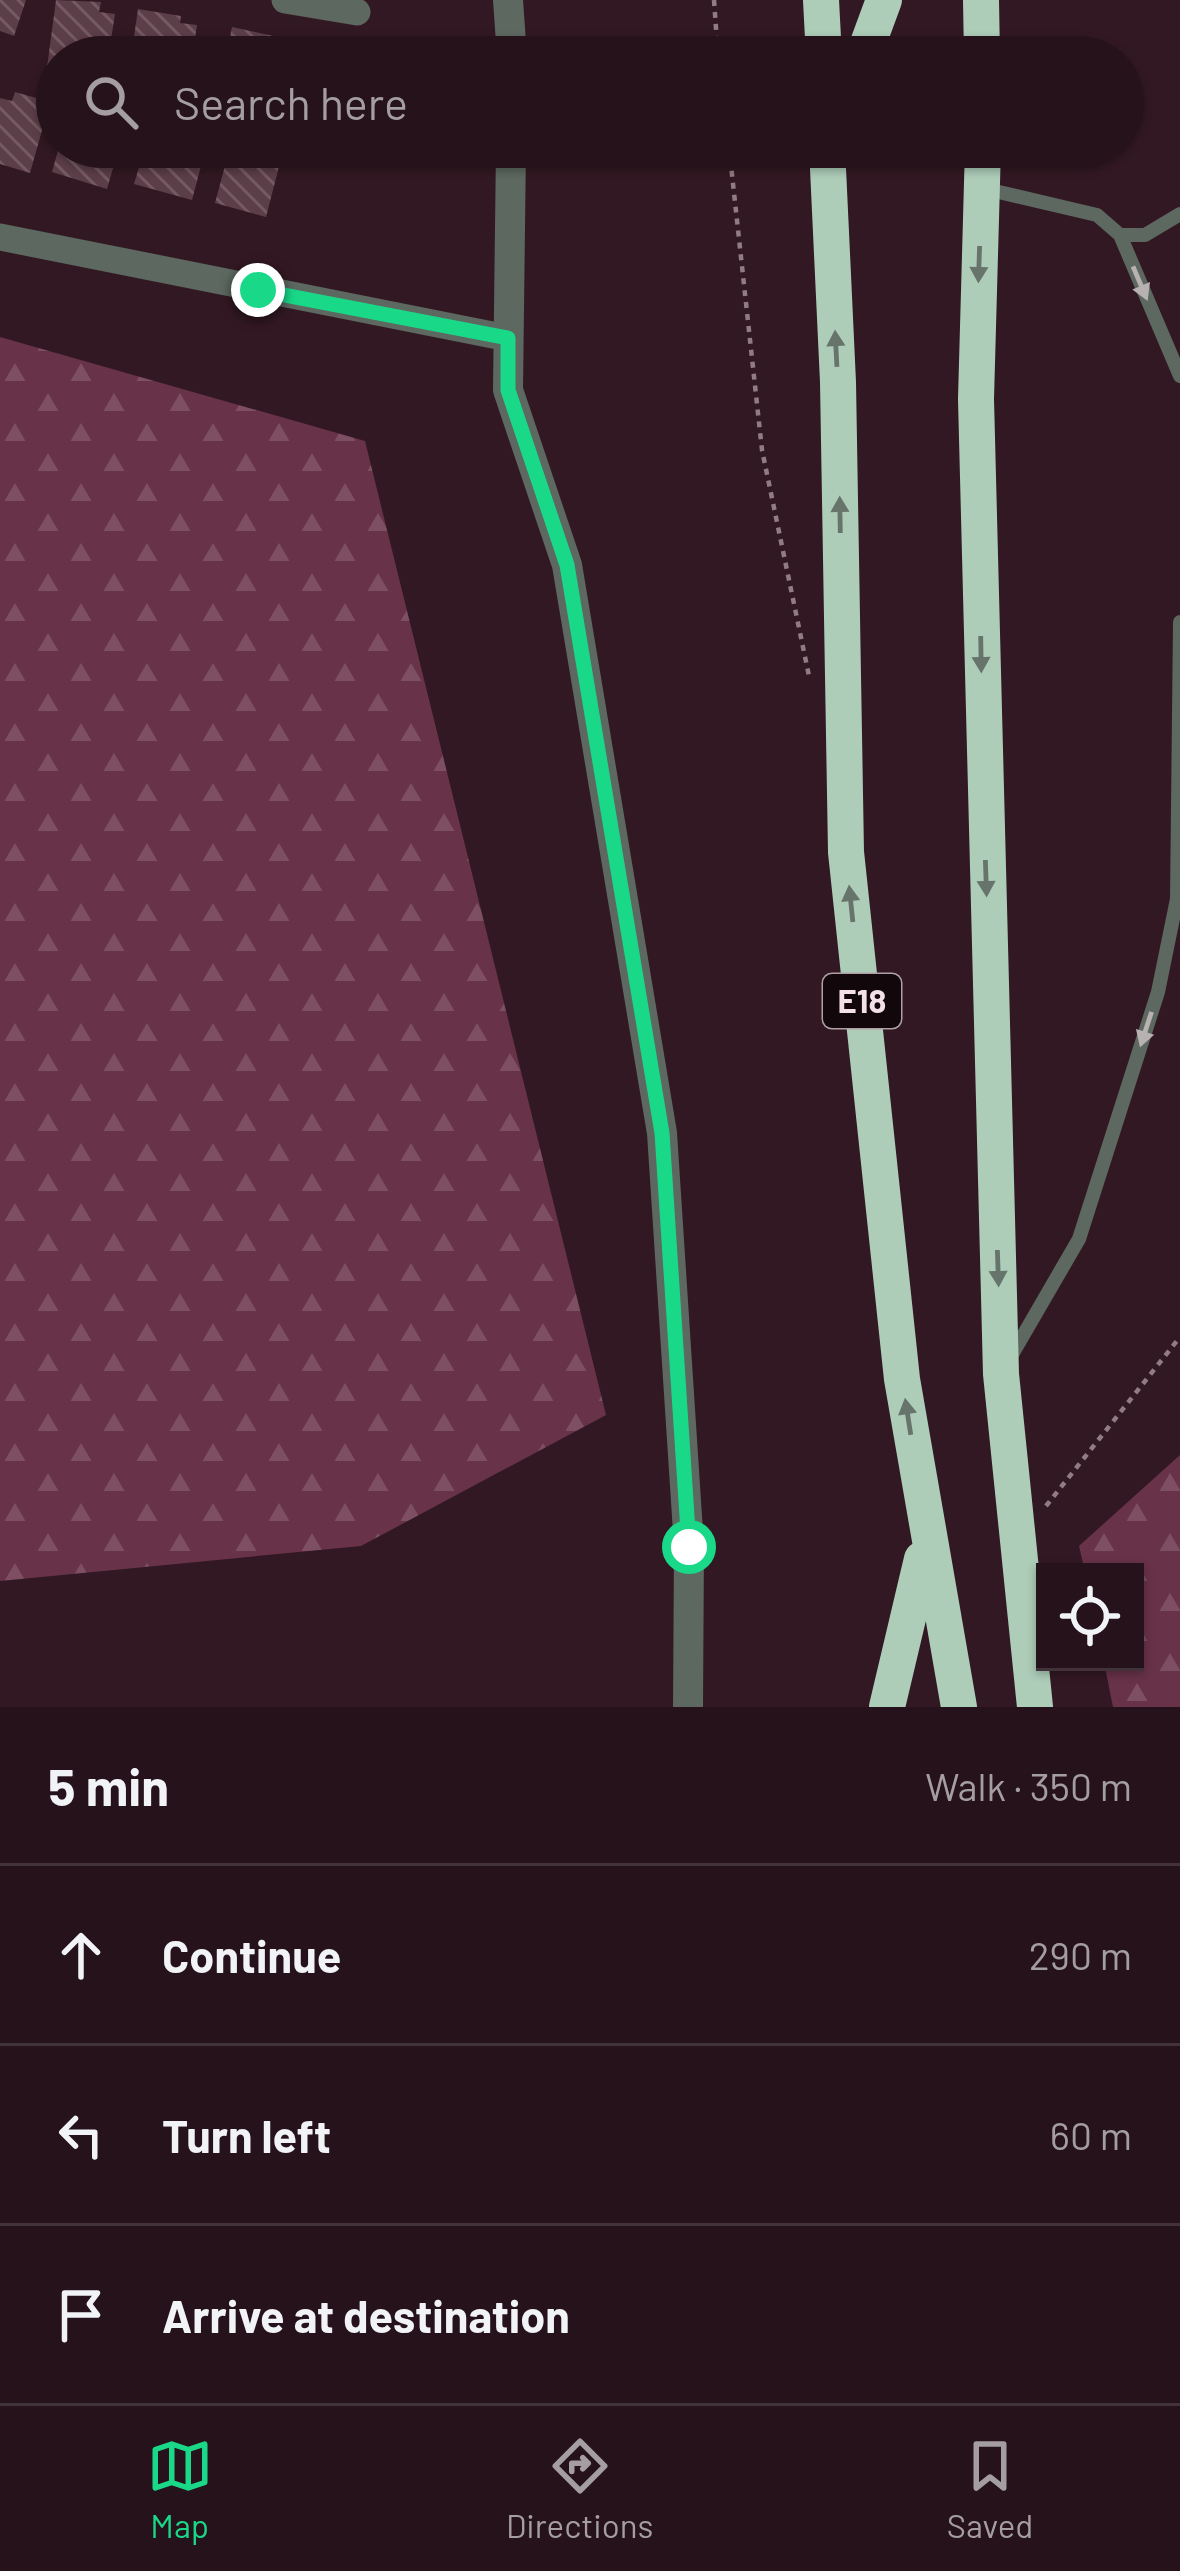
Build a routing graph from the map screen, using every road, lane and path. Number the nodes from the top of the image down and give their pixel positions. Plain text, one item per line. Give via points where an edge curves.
1 (285, 0) edge
2 (508, 0) edge
3 (714, 0) edge
4 (821, 0) edge
5 (884, 0) edge
6 (981, 0) edge
7 (357, 12) dead end
8 (511, 36) edge
9 (717, 36) edge
10 (823, 36) edge
11 (871, 36) edge
12 (982, 36) edge
13 (511, 168) edge
14 (731, 168) edge
15 (829, 168) edge
16 (982, 168) edge
17 (981, 188) junction
18 (1180, 214) edge
19 (1120, 236) junction
20 (0, 237) edge
21 (508, 338) junction
22 (1180, 376) edge
23 (1180, 622) edge
24 (813, 696) dead end
25 (1180, 1337) edge
26 (1001, 1374) junction
27 (927, 1533) junction
28 (1016, 1549) junction
29 (688, 1707) edge
30 (887, 1707) edge
31 (959, 1707) edge
32 (1035, 1707) edge

1 - 7 street
2 - 8 street
3 - 9 path
4 - 10 highway
5 - 11 highway
6 - 12 highway
13 - 21 street
14 - 24 path via 762,450
27 -> 15 highway, E18 via 902,1378 845,852
16 - 17 highway
17 - 19 lane via 1097,215
17 -> 26 highway via 976,399
18 - 19 lane via 1144,236
19 -> 22 lane
20 - 21 street
21 - 29 street via 508,390 567,565 662,1133 689,1547
23 -> 26 lane via 1177,899 1158,992 1078,1238
25 - 28 path
26 - 28 highway
27 - 30 highway
27 - 31 highway, E18
28 - 32 highway

